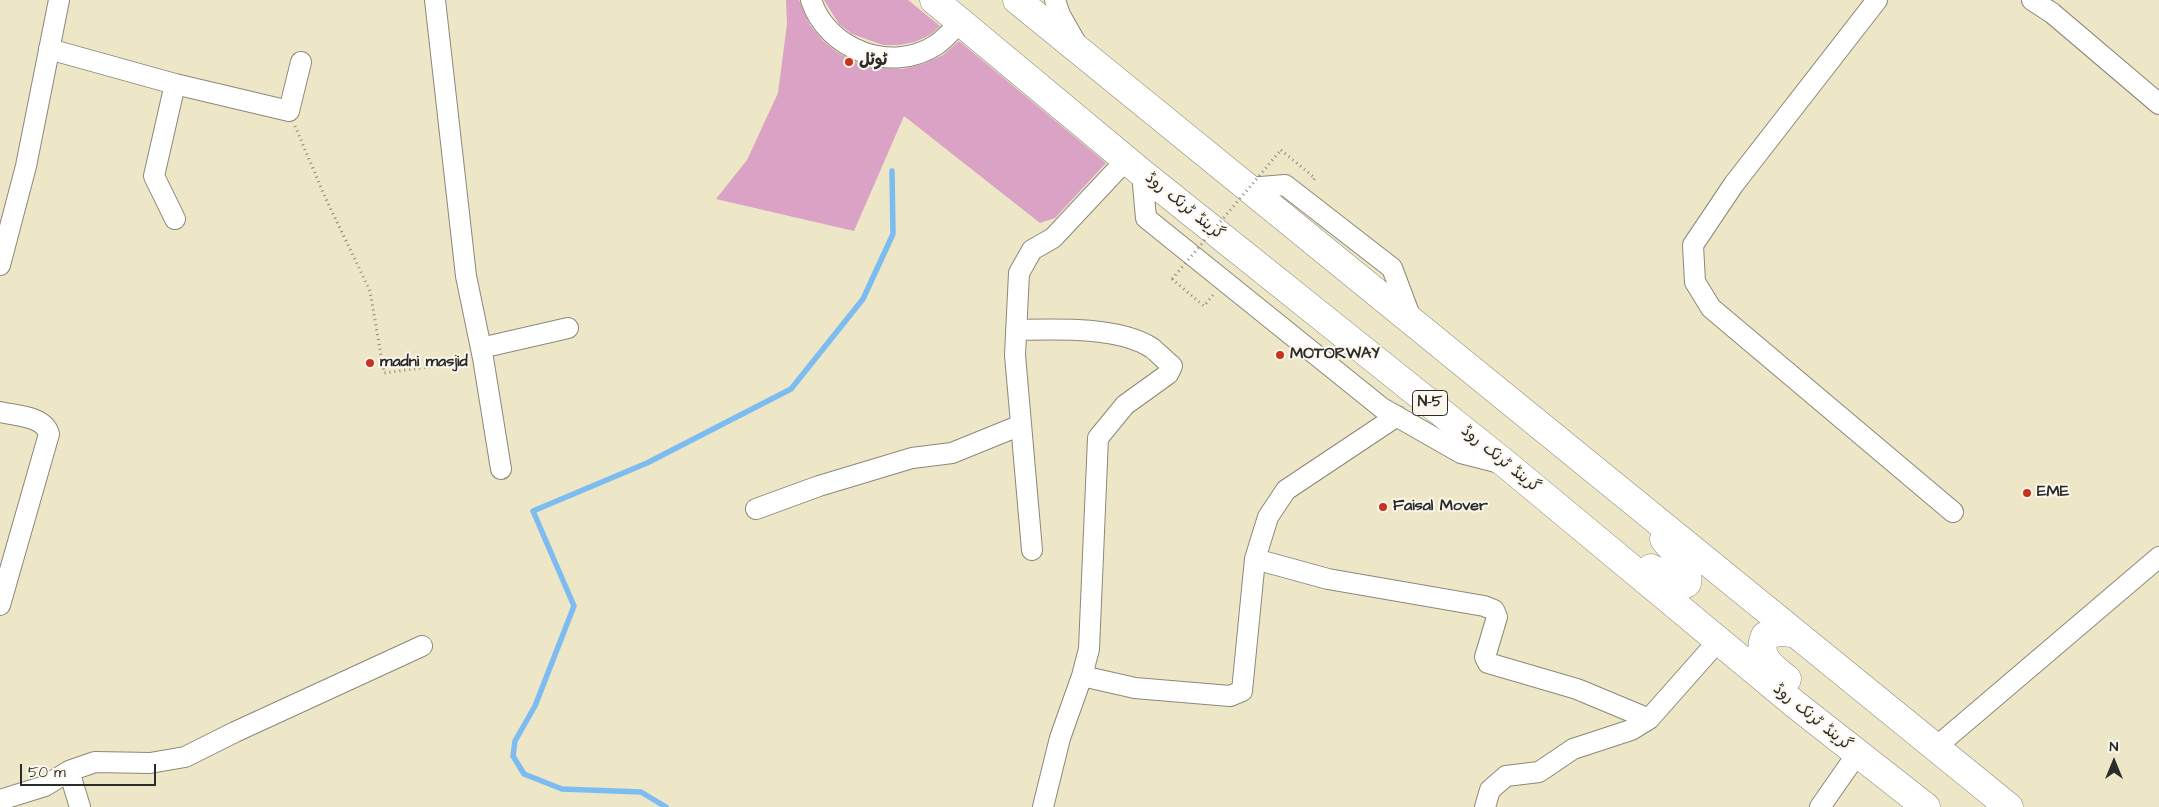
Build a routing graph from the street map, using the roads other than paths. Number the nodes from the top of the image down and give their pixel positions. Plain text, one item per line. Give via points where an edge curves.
1 (58, 0) edge
2 (435, 0) edge
3 (811, 0) edge
4 (934, 0) edge
5 (1017, 0) edge
6 (1055, 0) edge
7 (1876, 0) edge
8 (2032, 0) edge
9 (2057, 7) edge
10 (961, 21) junction
11 (49, 49) junction
12 (1081, 53) junction
13 (301, 62) dead end
14 (175, 84) junction
15 (2159, 104) edge
16 (1134, 166) junction
17 (175, 219) dead end
18 (0, 265) edge
19 (568, 328) dead end
20 (1016, 330) junction
21 (482, 353) junction
22 (0, 412) edge
23 (1397, 416) junction
24 (1021, 425) junction
25 (1545, 430) junction
26 (1507, 465) junction
27 (501, 470) dead end
28 (756, 510) dead end
29 (1953, 512) dead end
30 (1032, 550) dead end
31 (1618, 556) junction
32 (1255, 559) junction
33 (2157, 562) edge
34 (0, 605) edge
35 (1796, 634) junction
36 (1718, 641) junction
37 (422, 646) dead end
38 (1082, 676) junction
39 (1650, 720) junction
40 (1936, 747) junction
41 (1857, 754) junction
42 (69, 771) junction
43 (0, 800) edge
44 (80, 807) edge
45 (1043, 807) edge
46 (1485, 807) edge
47 (1820, 807) edge
48 (1926, 807) edge
49 (1945, 807) edge
50 (2009, 807) edge

1 - 11 street
2 - 21 street via 466,276
3 - 10 street via 815,14 838,40 869,56 904,58 936,45
4 - 10 highway, گرینڈ ٹرنک روڈ / N-5
5 - 12 highway
6 - 12 street
7 - 29 street via 1734,184 1693,245 1695,282 1711,308
8 - 9 street
9 - 15 street
10 - 16 highway, گرینڈ ٹرنک روڈ / N-5
11 - 14 street
11 - 18 street via 26,166
12 - 25 highway
13 - 14 street via 289,111
14 - 17 street via 154,176
16 - 20 street via 1053,238 1032,250 1019,272
16 - 23 street via 1146,218 1382,408
16 - 26 highway, گرینڈ ٹرنک روڈ / N-5
19 - 21 street
20 - 24 street via 1014,355
20 - 38 street via 1052,329 1119,335 1150,347 1172,366 1168,374 1125,405 1098,438 1088,649
21 - 27 street
22 - 34 street via 42,422 49,434
23 - 26 street via 1461,453
23 - 32 street via 1286,490 1268,517
24 - 28 street via 952,453 912,458 819,486
24 - 30 street
25 - 31 highway via 1551,452 1662,536 1686,568 1688,583 1674,584 1640,562
25 - 35 highway
26 - 31 highway, گرینڈ ٹرنک روڈ / N-5
31 - 36 highway, گرینڈ ٹرنک روڈ / N-5
32 - 38 street via 1242,691 1238,695 1135,688
32 - 39 street via 1328,579 1494,610 1497,617 1486,657 1488,663 1577,688
33 - 40 street
35 - 40 highway
35 - 49 highway via 1781,631 1765,636 1763,656 1768,663
36 - 39 street
36 - 41 highway, گرینڈ ٹرنک روڈ / N-5
37 - 42 street via 186,757 150,763 95,762
38 - 45 street via 1060,738
39 - 46 street via 1632,730 1573,749 1539,772 1506,776 1490,790
40 - 50 highway
41 - 47 street
41 - 48 highway, گرینڈ ٹرنک روڈ / N-5
42 - 43 street via 45,786
42 - 44 street

